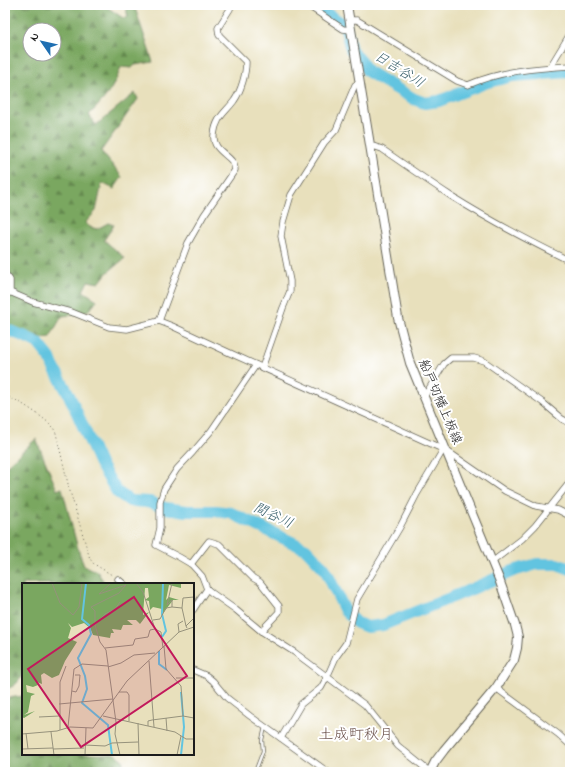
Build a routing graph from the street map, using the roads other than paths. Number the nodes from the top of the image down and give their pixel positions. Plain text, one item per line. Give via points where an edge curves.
1 (231, 5) edge
2 (307, 5) edge
3 (346, 5) edge
4 (349, 20) junction
5 (348, 30) junction
6 (570, 34) edge
7 (570, 66) edge
8 (550, 67) junction
9 (360, 83) junction
10 (370, 145) junction
11 (570, 261) edge
12 (5, 273) edge
13 (8, 292) edge
14 (159, 321) junction
15 (256, 365) junction
16 (262, 368) junction
17 (424, 397) junction
18 (570, 423) edge
19 (445, 451) junction
20 (570, 482) edge
21 (549, 509) junction
22 (570, 516) edge
23 (492, 562) junction
24 (191, 564) junction
25 (118, 579) road end
26 (123, 583) edge
27 (207, 589) junction
28 (194, 608) edge
29 (261, 631) junction
30 (194, 670) edge
31 (327, 677) junction
32 (496, 688) junction
33 (265, 727) junction
34 (281, 738) junction
35 (570, 745) edge
36 (255, 772) edge
37 (328, 772) edge
38 (430, 772) edge

1 - 14 street via 218,28 219,35 246,62 246,68 240,90 216,124 214,137 217,149 231,160 235,170 188,243
2 - 5 street
3 - 4 main road, 船戸切幡上板線
4 - 5 main road, 船戸切幡上板線
4 - 8 street via 357,20 457,81 468,85 505,72
5 - 9 main road, 船戸切幡上板線
6 - 8 street
7 - 8 street
9 - 10 main road, 船戸切幡上板線
9 - 16 street via 355,85 336,130 324,143 291,195 281,236 290,291
10 - 11 street via 382,149 451,196 529,241
10 - 17 main road, 船戸切幡上板線 via 398,318 410,363
12 - 13 street via 10,280
13 - 14 street via 33,302 74,312 109,327 127,329
14 - 15 street
15 - 16 street
15 - 24 street via 211,431 177,469 164,489 160,502 160,528 156,545
16 - 19 street
17 - 18 street via 444,364 451,358 474,358 489,364
17 - 19 main road, 船戸切幡上板線
19 - 21 street via 505,492
19 - 23 main road, 船戸切幡上板線
19 - 31 street via 417,494 357,599 346,643
20 - 21 street
21 - 22 street
21 - 23 street via 522,539
23 - 32 main road, 船戸切幡上板線 via 518,637 514,660
24 - 27 street via 202,576
24 - 29 street via 209,540 219,544 260,582 279,606 280,612
25 - 26 street
27 - 28 street
27 - 29 street
29 - 31 street
30 - 33 street via 210,678 227,698
31 - 34 street via 321,688 301,704
31 - 38 street via 365,705 398,746
32 - 35 street
32 - 38 main road, 船戸切幡上板線 via 444,750
33 - 34 street
33 - 36 lane via 263,751
34 - 37 street

